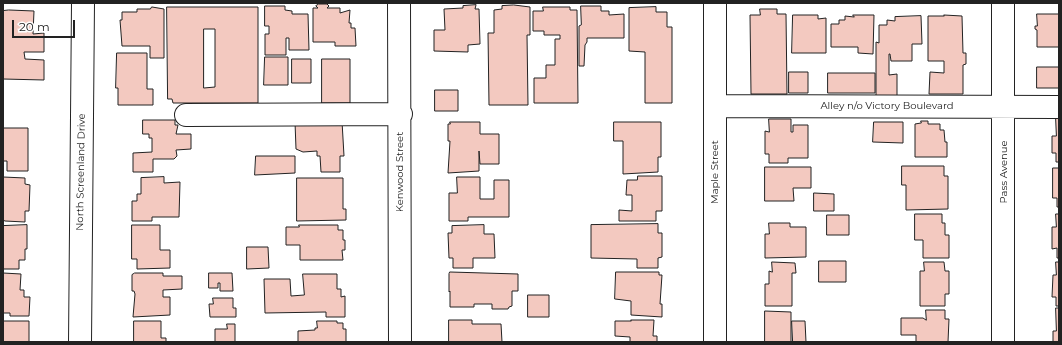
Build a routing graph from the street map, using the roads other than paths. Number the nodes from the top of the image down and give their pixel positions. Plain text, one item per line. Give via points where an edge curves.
1 (83, 3) edge
2 (399, 3) edge
3 (715, 3) edge
4 (1003, 3) edge
5 (716, 106) junction
6 (1004, 106) junction
7 (1059, 107) edge
8 (401, 114) junction
9 (186, 115) dead end
10 (80, 342) edge
11 (400, 342) edge
12 (715, 342) edge
13 (1003, 342) edge

1 - 10 street, North Screenland Drive
2 - 8 street, Kenwood Street
3 - 5 street, Maple Street
4 - 6 street, Pass Avenue
5 - 6 street, Alley n/o Victory Boulevard
5 - 12 street, Maple Street
6 - 7 street, Alley n/o Victory Boulevard
6 - 13 street, Pass Avenue
8 - 9 street
8 - 11 street, Kenwood Street

